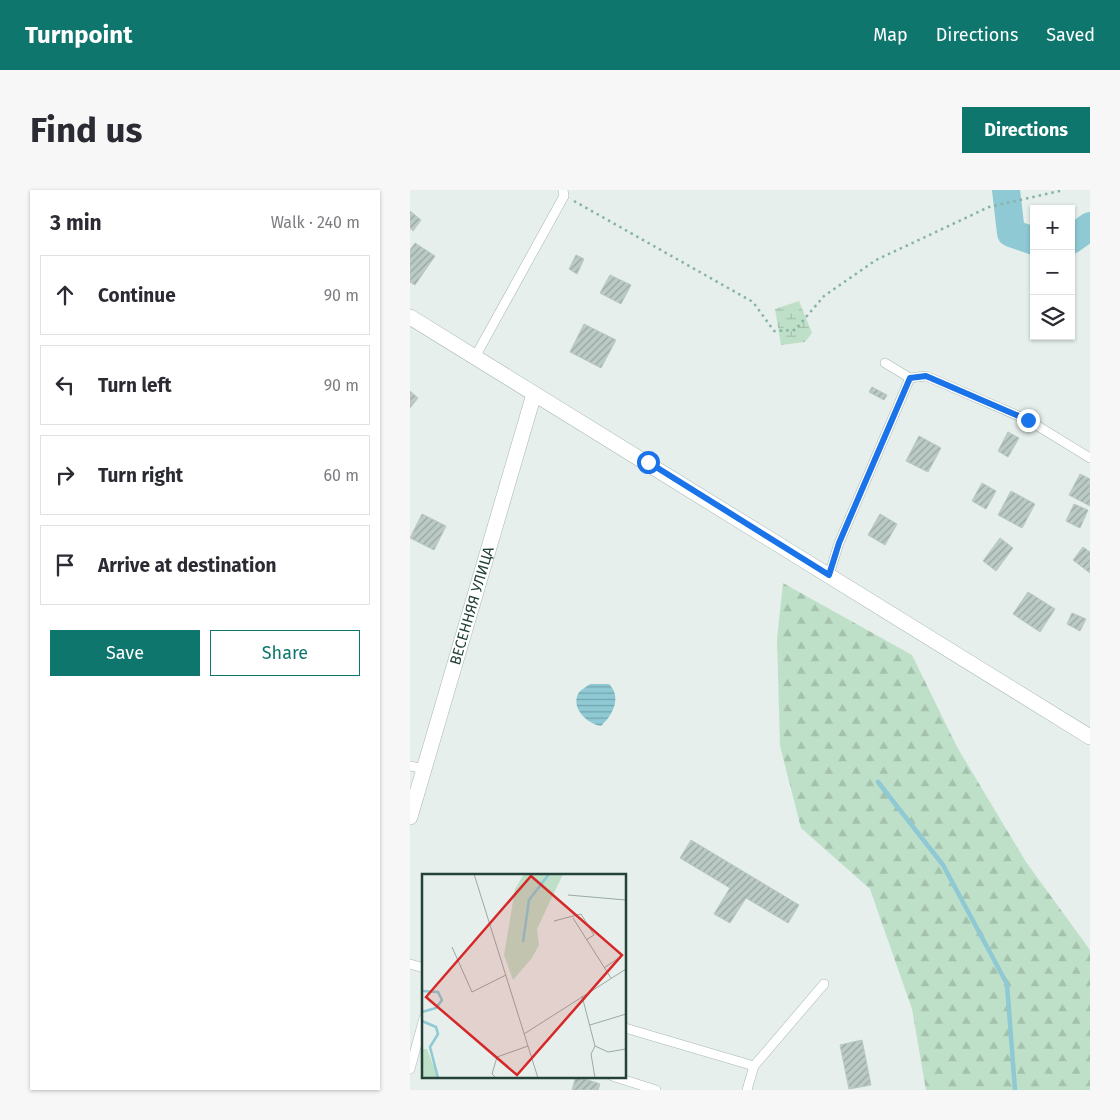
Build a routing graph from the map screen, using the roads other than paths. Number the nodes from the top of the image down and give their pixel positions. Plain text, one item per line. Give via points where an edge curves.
1 (563, 193) edge
2 (410, 317) edge
3 (475, 357) junction
4 (885, 363) dead end
5 (910, 378) junction
6 (534, 394) junction
7 (1090, 458) edge
8 (829, 575) junction
9 (1090, 737) edge
10 (417, 768) edge
11 (410, 818) edge
12 (824, 984) dead end
13 (422, 1025) edge
14 (626, 1028) edge
15 (754, 1066) junction
16 (410, 1069) edge
17 (618, 1078) edge
18 (656, 1090) edge
19 (747, 1090) edge

1 - 3 lane
2 - 3 street
3 - 6 street
4 - 5 lane
5 - 7 lane via 926,376 1028,420
5 - 8 lane via 839,543
6 - 8 street
6 - 10 street, ВЕСЕННЯЯ УЛИЦА
8 - 9 street
10 - 11 street, ВЕСЕННЯЯ УЛИЦА
12 - 15 lane
13 - 16 lane
14 - 15 lane
15 - 19 lane
17 - 18 lane

